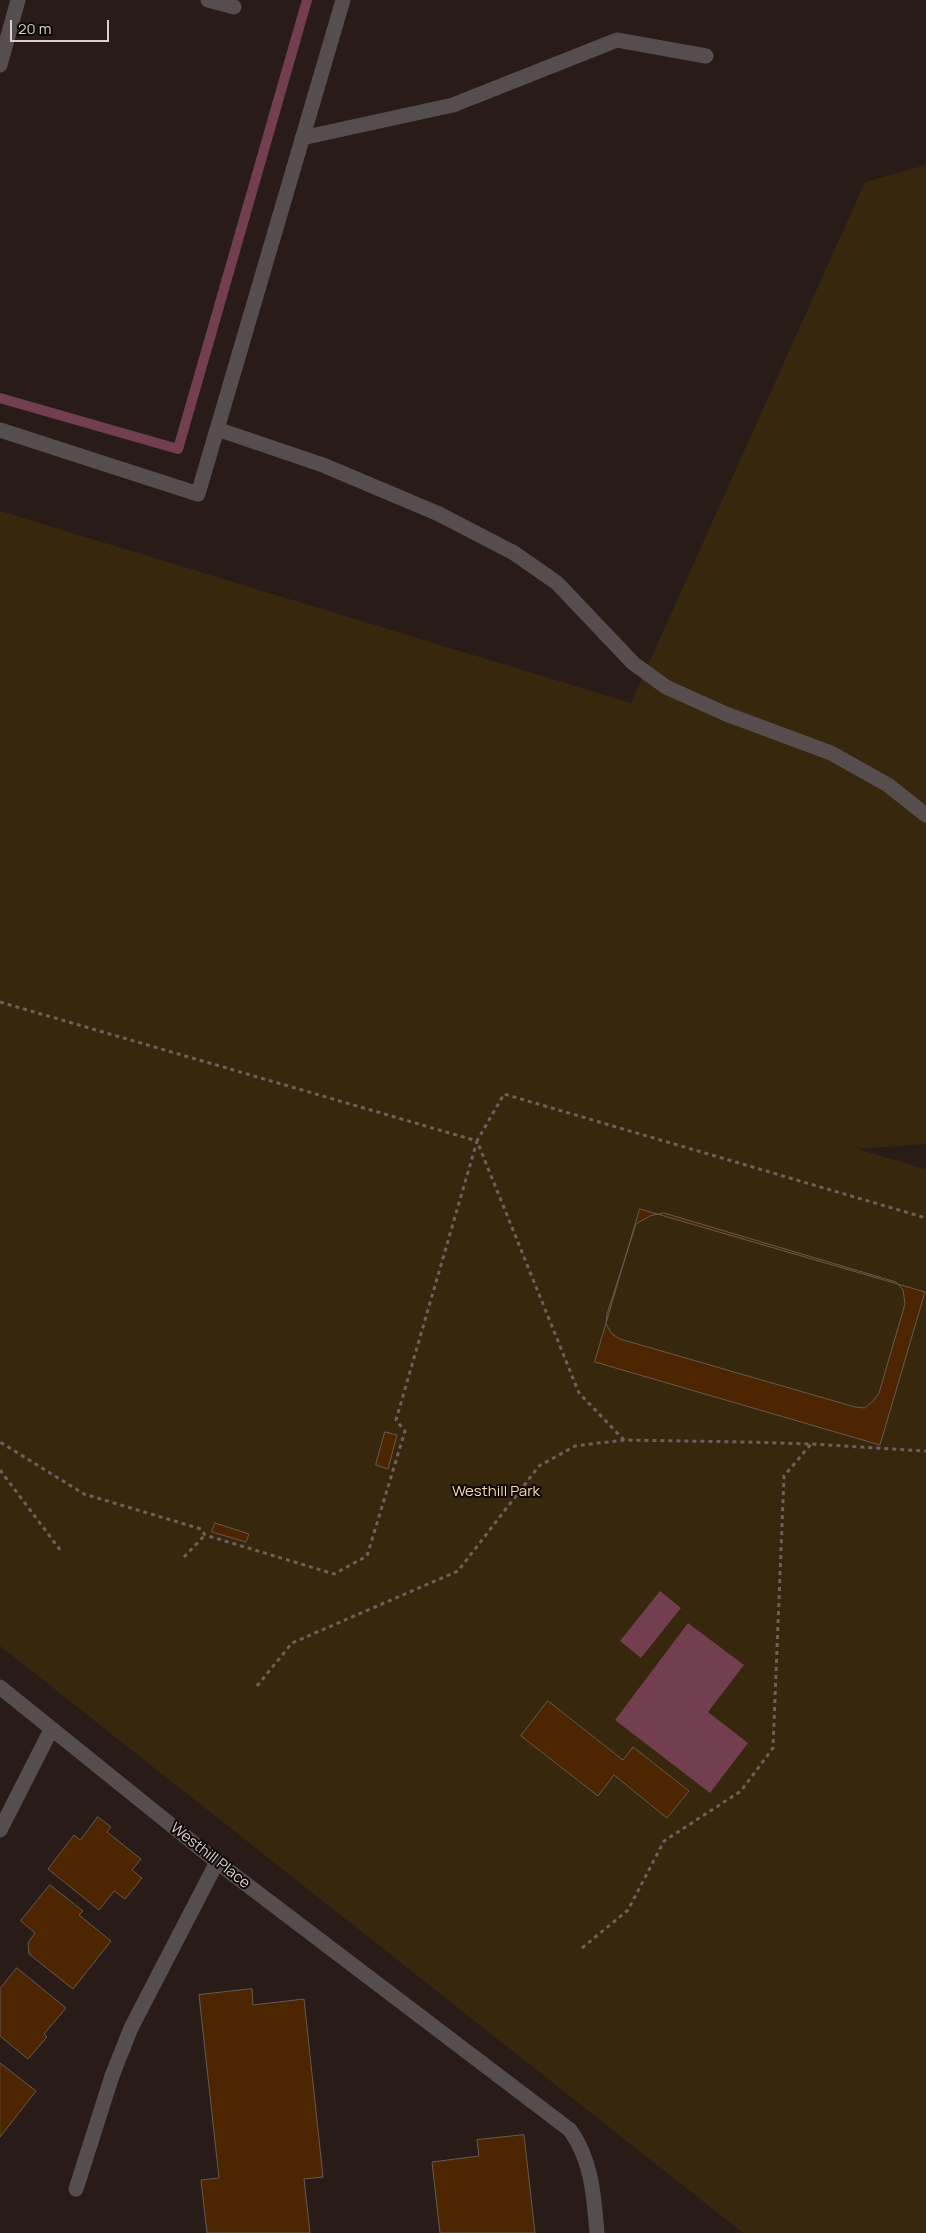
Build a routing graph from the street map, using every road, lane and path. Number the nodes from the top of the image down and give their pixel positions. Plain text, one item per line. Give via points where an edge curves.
1 (18, 0) edge
2 (208, 0) edge
3 (343, 0) edge
4 (234, 7) dead end
5 (706, 56) dead end
6 (0, 65) edge
7 (302, 138) junction
8 (217, 429) junction
9 (0, 430) edge
10 (926, 815) edge
11 (0, 1002) edge
12 (477, 1142) junction
13 (926, 1218) edge
14 (624, 1440) junction
15 (0, 1442) edge
16 (810, 1444) junction
17 (926, 1451) edge
18 (0, 1470) edge
19 (205, 1535) junction
20 (61, 1551) dead end
21 (184, 1557) dead end
22 (257, 1686) dead end
23 (0, 1687) edge
24 (52, 1730) junction
25 (0, 1830) edge
26 (217, 1862) junction
27 (582, 1948) dead end
28 (76, 2189) dead end
29 (597, 2233) edge

1 - 6 street
2 - 4 street
3 - 7 street
5 - 7 street via 616,40 453,105
7 - 8 street
8 - 9 street via 198,494
8 - 10 street via 341,473 439,514 514,553 557,583 633,663 666,687 726,714 831,752 888,785
11 - 12 path
12 - 13 path via 504,1094
12 - 14 path via 579,1392
12 - 19 path via 396,1420 405,1431 367,1556 334,1574
14 - 16 path
14 - 22 path via 575,1446 539,1466 458,1571 292,1643
15 - 19 path via 84,1494 201,1529
16 - 17 path
16 - 27 path via 784,1476 773,1748 741,1791 664,1841 628,1910
18 - 20 path
19 - 21 path
23 - 24 street, Westhill Place
24 - 25 street
24 - 26 street, Westhill Place
26 - 28 street via 132,2028 112,2076
26 - 29 street, Westhill Place via 570,2130 580,2143 594,2190

